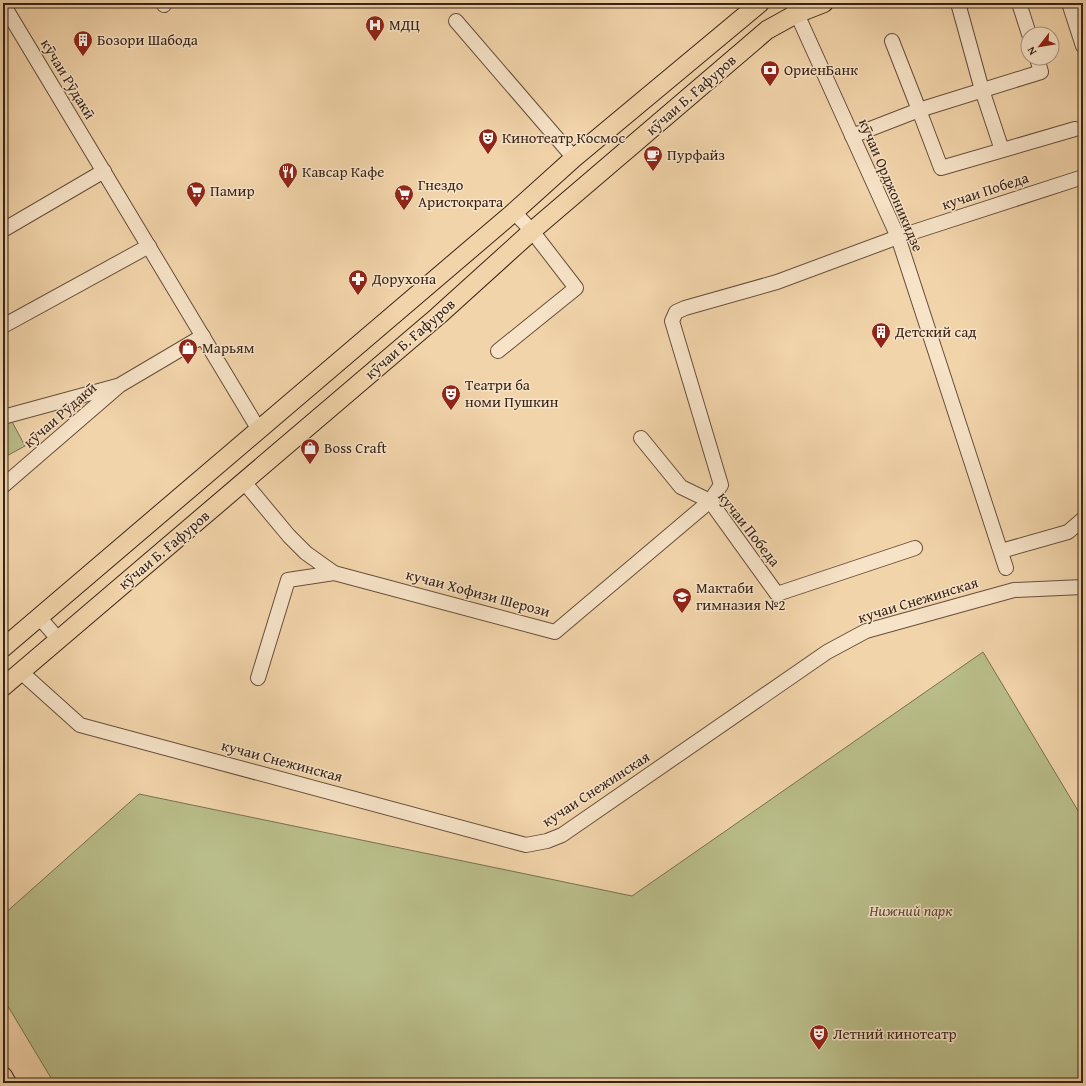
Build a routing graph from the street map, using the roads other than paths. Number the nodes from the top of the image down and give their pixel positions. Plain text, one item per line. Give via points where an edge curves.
1 (760, 3) edge
2 (824, 3) edge
3 (958, 3) edge
4 (1019, 3) edge
5 (1069, 3) edge
6 (3, 4) edge
7 (794, 8) edge
8 (456, 21) dead end
9 (1026, 26) edge
10 (892, 41) dead end
11 (1083, 46) edge
12 (1039, 66) edge
13 (982, 90) junction
14 (919, 110) junction
15 (1075, 129) dead end
16 (852, 136) junction
17 (1002, 150) junction
18 (574, 158) junction
19 (104, 171) junction
20 (1083, 177) edge
21 (514, 212) junction
22 (3, 230) edge
23 (532, 231) junction
24 (898, 237) junction
25 (149, 246) junction
26 (3, 326) edge
27 (203, 336) junction
28 (498, 350) dead end
29 (120, 385) junction
30 (3, 417) edge
31 (259, 430) junction
32 (641, 438) dead end
33 (244, 482) junction
34 (3, 486) edge
35 (710, 501) junction
36 (1083, 519) edge
37 (915, 548) dead end
38 (1000, 551) junction
39 (1006, 568) dead end
40 (334, 573) junction
41 (1083, 587) edge
42 (39, 617) junction
43 (59, 640) junction
44 (3, 648) edge
45 (21, 672) junction
46 (258, 678) dead end
47 (3, 687) edge
48 (3, 1076) edge
49 (7, 1083) edge

1 - 18 main road, кӯчаи Б. Ғафуров
2 - 7 main road, кӯчаи Б. Ғафуров
3 - 13 street
4 - 9 street
5 - 11 street
6 - 19 street, кӯчаи Рӯдакӣ
7 - 16 street, кӯчаи Орджоникидзе
7 - 23 main road, кӯчаи Б. Ғафуров
8 - 18 street
10 - 14 street
12 - 13 street via 1041,72
13 - 14 street
13 - 17 street
14 - 16 street
14 - 17 street via 941,168
15 - 17 street
16 - 24 street, кӯчаи Орджоникидзе
18 - 21 main road, кӯчаи Б. Ғафуров
19 - 22 street
19 - 25 street, кӯчаи Рӯдакӣ
20 - 24 street, кучаи Победа
21 - 23 street
21 - 31 main road, кӯчаи Б. Ғафуров
23 - 28 street via 576,288
23 - 33 main road, кӯчаи Б. Ғафуров via 438,316
24 - 35 street, кучаи Победа via 777,282 676,312 672,321 721,485
24 - 38 street, кӯчаи Орджоникидзе
25 - 26 street
25 - 27 street, кӯчаи Рӯдакӣ
27 - 29 street, кӯчаи Рӯдакӣ
27 - 31 street, кӯчаи Рӯдакӣ
29 - 30 street, кӯчаи Рӯдакӣ
29 - 34 street, кӯчаи Рӯдакӣ
31 - 42 main road, кӯчаи Б. Ғафуров
32 - 35 street, кучаи Победа via 681,487
33 - 40 street via 289,536 306,553
33 - 43 main road, кӯчаи Б. Ғафуров
35 - 37 street, кучаи Победа via 777,594
35 - 40 street, кучаи Хофизи Шерози via 555,632
36 - 38 street via 1068,532
38 - 39 street, кӯчаи Орджоникидзе
40 - 46 street via 288,580
41 - 45 street, кучаи Снежинская via 1014,590 866,631 827,652 562,835 526,845 80,725
42 - 43 street
42 - 44 main road, кӯчаи Б. Ғафуров
43 - 45 main road, кӯчаи Б. Ғафуров
45 - 47 main road, кӯчаи Б. Ғафуров
48 - 49 main road

